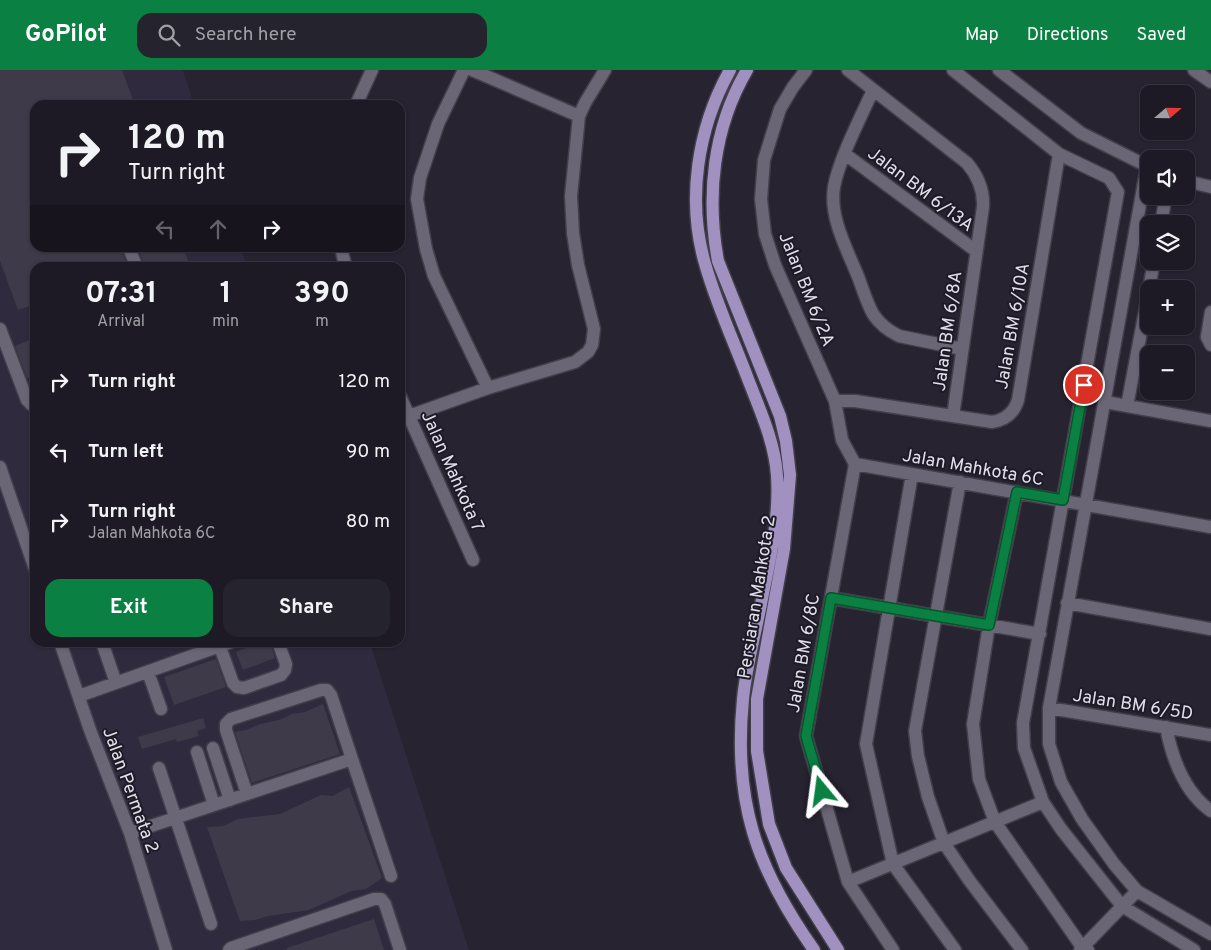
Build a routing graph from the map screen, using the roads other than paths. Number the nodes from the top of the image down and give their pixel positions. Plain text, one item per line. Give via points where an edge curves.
1 (371, 70) edge
2 (464, 70) edge
3 (472, 70) edge
4 (606, 70) edge
5 (730, 70) edge
6 (747, 70) edge
7 (806, 70) edge
8 (848, 70) edge
9 (953, 70) edge
10 (999, 70) edge
11 (1194, 70) edge
12 (1211, 82) edge
13 (873, 90) junction
14 (358, 100) edge
15 (579, 116) junction
16 (845, 154) junction
17 (1059, 154) junction
18 (1140, 162) edge
19 (1195, 183) edge
20 (1211, 187) edge
21 (1141, 205) edge
22 (976, 251) junction
23 (1211, 312) edge
24 (0, 329) edge
25 (1140, 335) edge
26 (1211, 345) edge
27 (962, 349) junction
28 (488, 388) junction
29 (835, 401) junction
30 (1105, 402) junction
31 (30, 403) edge
32 (1127, 406) junction
33 (405, 407) edge
34 (409, 416) junction
35 (953, 416) junction
36 (1211, 421) edge
37 (854, 464) junction
38 (0, 467) edge
39 (912, 474) junction
40 (960, 482) junction
41 (1017, 492) junction
42 (1063, 500) junction
43 (1086, 504) junction
44 (1211, 527) edge
45 (30, 554) edge
46 (473, 560) dead end
47 (831, 598) junction
48 (1067, 603) junction
49 (889, 608) junction
50 (936, 616) junction
51 (989, 625) junction
52 (1211, 629) edge
53 (1040, 634) junction
54 (62, 647) edge
55 (104, 647) edge
56 (218, 647) edge
57 (227, 647) edge
58 (280, 647) edge
59 (148, 672) junction
60 (116, 683) junction
61 (79, 696) junction
62 (743, 696) junction
63 (757, 700) junction
64 (1049, 708) junction
65 (161, 709) dead end
66 (1166, 727) junction
67 (1211, 735) edge
68 (213, 748) dead end
69 (197, 752) dead end
70 (352, 759) junction
71 (159, 768) dead end
72 (247, 794) junction
73 (230, 800) junction
74 (1043, 802) junction
75 (214, 805) junction
76 (1211, 811) edge
77 (176, 818) junction
78 (995, 822) junction
79 (130, 833) junction
80 (944, 843) junction
81 (893, 864) junction
82 (391, 876) dead end
83 (848, 882) junction
84 (1137, 891) junction
85 (1122, 906) junction
86 (211, 924) dead end
87 (1211, 934) edge
88 (1083, 949) edge
89 (166, 950) edge
90 (229, 950) edge
91 (400, 950) edge
92 (814, 950) edge
93 (838, 950) edge
94 (893, 950) edge
95 (955, 950) edge
96 (1022, 950) edge
97 (1194, 950) edge

1 - 14 street
2 - 28 street via 438,124 420,178 417,199 434,276
3 - 15 street
4 - 15 street
5 - 62 main road, Persiaran Mahkota 2 via 712,110 697,172 698,234 706,266 764,420 777,474 774,532
6 - 63 main road, Persiaran Mahkota 2 via 732,100 718,144 712,203 718,261 780,416 790,475 784,549
7 - 29 street, Jalan BM 6/2A via 780,109 764,160 761,199 765,234 775,265
8 - 13 street, Jalan BM 6/8A
9 - 17 street
10 - 18 street via 1081,133
11 - 12 street
13 - 16 street
13 - 22 street, Jalan BM 6/8A via 963,160 975,174 983,201
15 - 28 street via 571,196 573,233 594,329 592,345 575,362
16 - 22 street, Jalan BM 6/13A
16 - 27 street via 834,187 838,226 874,315 885,328 899,336
17 - 35 street, Jalan BM 6/10A via 1017,404 1011,414 996,422
17 - 42 street via 1110,178 1118,192
19 - 20 street
21 - 30 street
22 - 27 street, Jalan BM 6/8A
23 - 26 street via 1206,337
24 - 31 street
25 - 32 street
27 - 35 street, Jalan BM 6/8A
28 - 34 street
29 - 35 street, Jalan BM 6/10A via 855,401
29 - 37 street, Jalan BM 6/2A via 842,440
30 - 32 street
30 - 43 street
32 - 36 street
33 - 34 street, Jalan Mahkota 7
34 - 46 street, Jalan Mahkota 7
37 - 39 street, Jalan Mahkota 6C
37 - 47 street, Jalan BM 6/8C
38 - 45 street
39 - 40 street, Jalan Mahkota 6C
39 - 49 street
40 - 41 street, Jalan Mahkota 6C
40 - 50 street
41 - 42 street, Jalan Mahkota 6C
41 - 51 street
42 - 43 street, Jalan Mahkota 6C
42 - 53 street
43 - 44 street, Jalan Mahkota 6C
43 - 48 street
47 - 49 street
47 - 83 street, Jalan BM 6/8C via 806,736
48 - 52 street
48 - 64 street
49 - 50 street
49 - 81 street via 866,744
50 - 51 street
50 - 80 street via 915,731 928,797
51 - 53 street
51 - 78 street via 973,724 979,779
53 - 74 street via 1023,723 1024,748
54 - 61 street, Jalan Permata 2
55 - 60 street
56 - 59 street
57 - 58 street via 233,682 244,688 281,675 286,664
59 - 60 street
59 - 65 street
60 - 61 street
61 - 79 street, Jalan Permata 2
62 - 63 main road
62 - 92 main road, Persiaran Mahkota 2 via 741,774 748,816 775,890
63 - 93 main road, Persiaran Mahkota 2 via 757,751 769,824 786,868
64 - 66 street, Jalan BM 6/5D
64 - 84 street via 1048,744 1061,782 1082,819
66 - 67 street, Jalan BM 6/5D
66 - 76 street via 1179,771 1190,791
68 - 73 street
69 - 75 street
70 - 72 street
70 - 72 street via 330,692 321,690 226,724
70 - 82 street
71 - 77 street
72 - 73 street
73 - 75 street
74 - 78 street
74 - 85 street
75 - 77 street
77 - 79 street
77 - 86 street
78 - 80 street
78 - 88 street
79 - 89 street, Jalan Permata 2
80 - 81 street
80 - 96 street
81 - 83 street
81 - 95 street
83 - 94 street, Jalan BM 6/8C
84 - 85 street
84 - 87 street
85 - 88 street
85 - 97 street
90 - 91 street via 381,899

